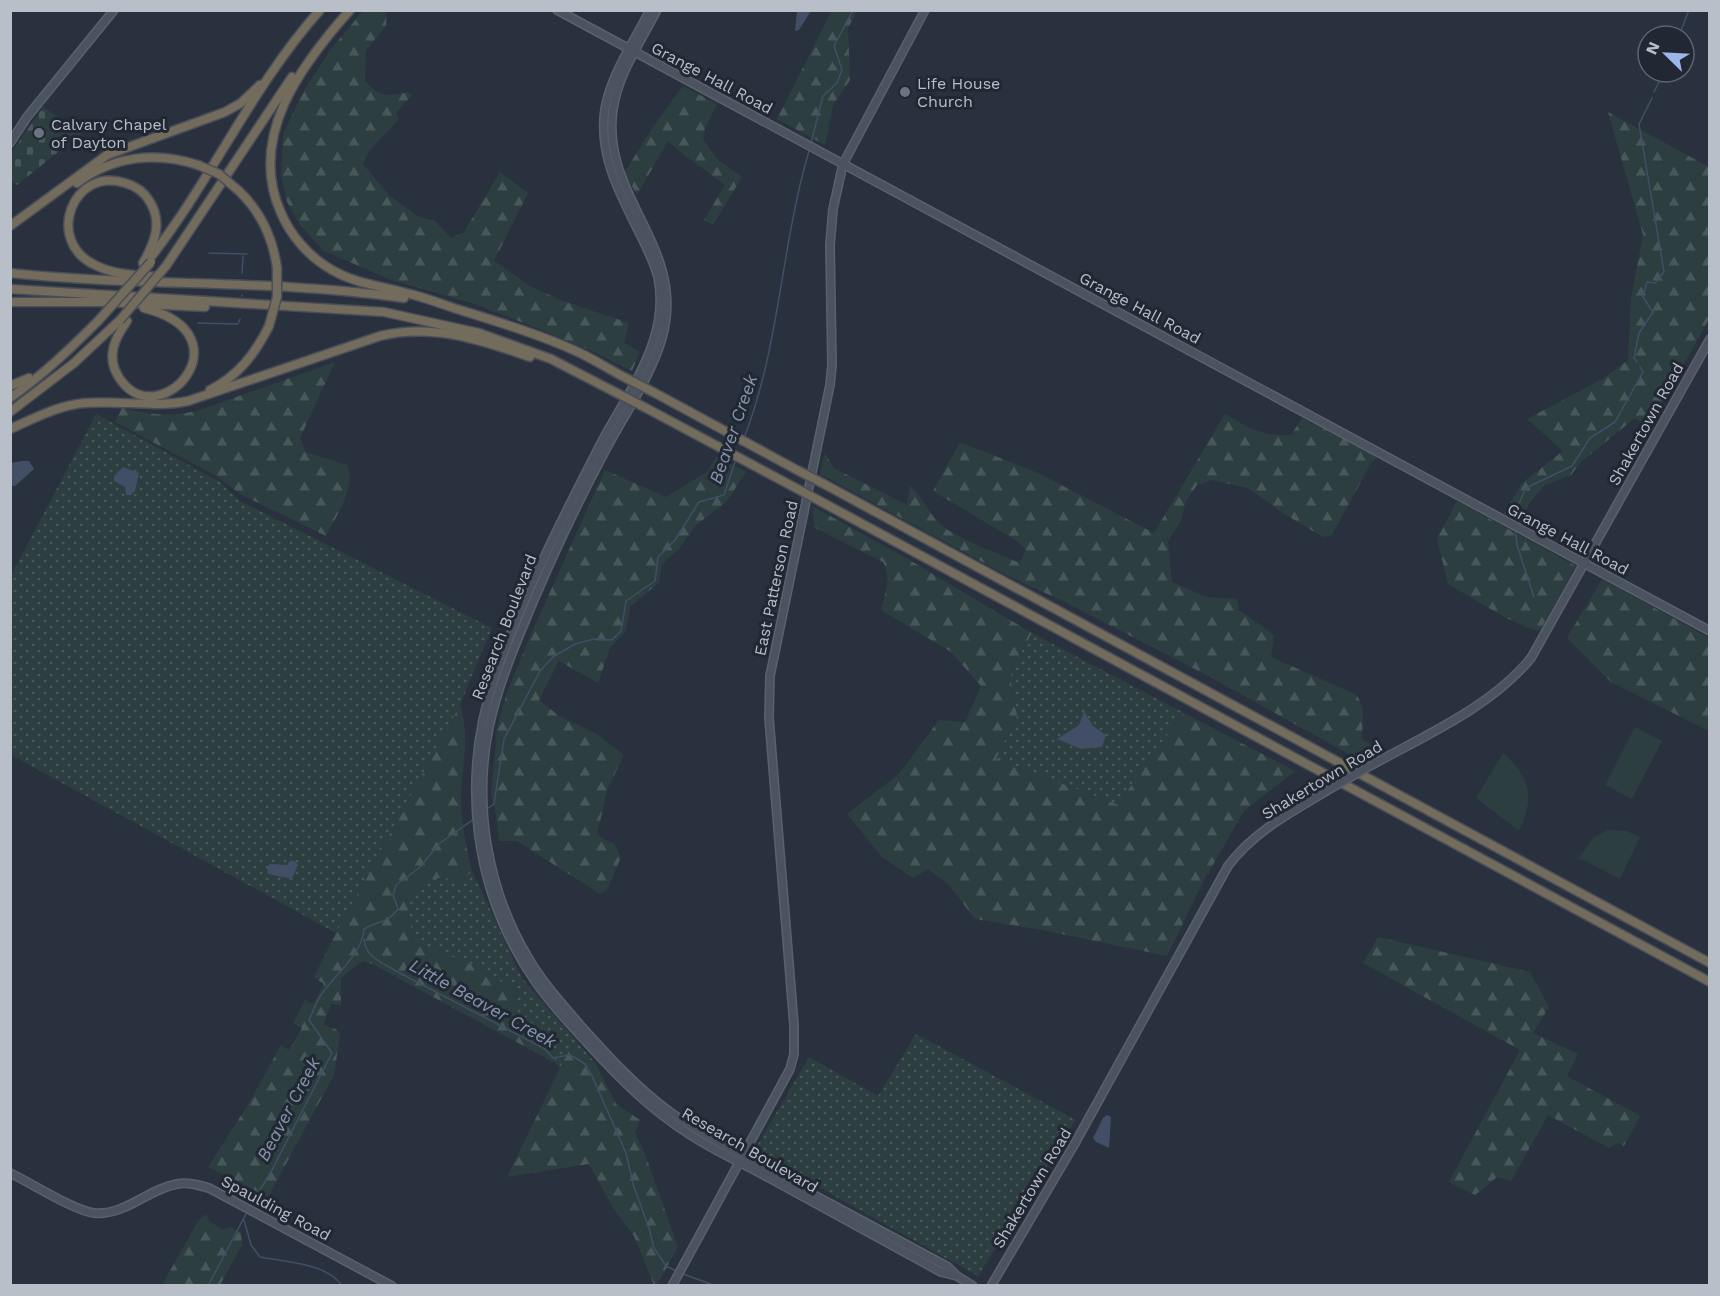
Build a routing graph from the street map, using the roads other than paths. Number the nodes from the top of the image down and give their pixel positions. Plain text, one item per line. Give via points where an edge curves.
1 (114, 10) edge
2 (320, 10) edge
3 (325, 10) edge
4 (345, 10) edge
5 (350, 10) edge
6 (557, 10) edge
7 (650, 10) edge
8 (657, 10) edge
9 (925, 10) edge
10 (632, 51) junction
11 (271, 75) junction
12 (10, 143) edge
13 (843, 164) junction
14 (10, 226) edge
15 (10, 231) edge
16 (147, 263) junction
17 (10, 273) edge
18 (219, 285) junction
19 (10, 289) edge
20 (10, 296) edge
21 (10, 302) edge
22 (102, 302) junction
23 (72, 303) junction
24 (341, 308) junction
25 (454, 308) junction
26 (96, 320) junction
27 (123, 321) junction
28 (1710, 339) edge
29 (573, 369) junction
30 (29, 378) junction
31 (10, 386) edge
32 (10, 391) edge
33 (10, 398) edge
34 (157, 404) junction
35 (10, 412) edge
36 (10, 429) edge
37 (1584, 563) junction
38 (1710, 631) edge
39 (1710, 963) edge
40 (1710, 982) edge
41 (741, 1159) junction
42 (10, 1173) edge
43 (673, 1283) edge
44 (392, 1286) edge
45 (974, 1286) edge
46 (991, 1286) edge

1 - 12 street
2 - 11 highway
3 - 16 highway via 281,67 188,211
4 - 27 highway, bridge via 290,79 166,266
5 - 25 highway via 301,72 281,111 270,156 276,200 296,239 329,269 356,281
6 - 10 street, Grange Hall Road
7 - 10 street, Research Boulevard
8 - 10 street, Research Boulevard
9 - 13 street, East Patterson Road
10 - 13 street, Grange Hall Road
10 - 41 street, Research Boulevard via 616,92 612,147 620,178 660,261 666,317 653,362 572,517 498,690 484,765 485,831 495,880 515,933 558,999 606,1054 653,1098
10 - 41 street, Research Boulevard via 611,84 603,124 605,143 613,179 658,277 660,312 646,359 552,542 496,674 480,736 475,802 478,835 494,902 514,948 549,1001 620,1080 650,1106 689,1134
11 - 14 highway via 241,103 225,112 107,155
11 - 16 highway
13 - 37 street, Grange Hall Road
13 - 41 street, East Patterson Road via 830,245 830,385 773,659 769,695 794,1054 790,1069
15 - 34 highway, bridge via 89,175 115,163 152,157 198,165 219,174 253,206 265,227 277,268 277,297 269,326 250,357 225,381 192,398
16 - 18 highway via 157,223 148,199 134,186 116,181 85,190 73,205 68,225 72,243 83,258 116,272
16 - 26 highway, bridge
16 - 26 highway, bridge
17 - 18 highway
18 - 25 highway via 367,292
19 - 24 highway
20 - 23 highway
21 - 23 highway
22 - 23 highway
22 - 24 highway via 291,310
22 - 27 highway via 155,311 184,328 191,340 193,358 188,375 176,388 164,394 147,395 121,380 112,352
24 - 29 highway via 384,312 479,333
25 - 39 highway, bridge via 578,352
26 - 30 highway
26 - 33 highway via 67,352
27 - 35 highway
28 - 37 street, Shakertown Road
29 - 34 highway via 448,333 398,332 194,400
29 - 40 highway, bridge
30 - 31 highway
30 - 32 highway
34 - 36 highway via 74,405
37 - 38 street, Grange Hall Road
37 - 46 street, Shakertown Road, bridge via 1531,658 1489,699 1328,789 1259,832 1240,850
41 - 43 street
41 - 45 street, Research Boulevard via 941,1272
42 - 44 street, Spaulding Road via 77,1208 95,1213 115,1211 165,1187 185,1183 209,1188

